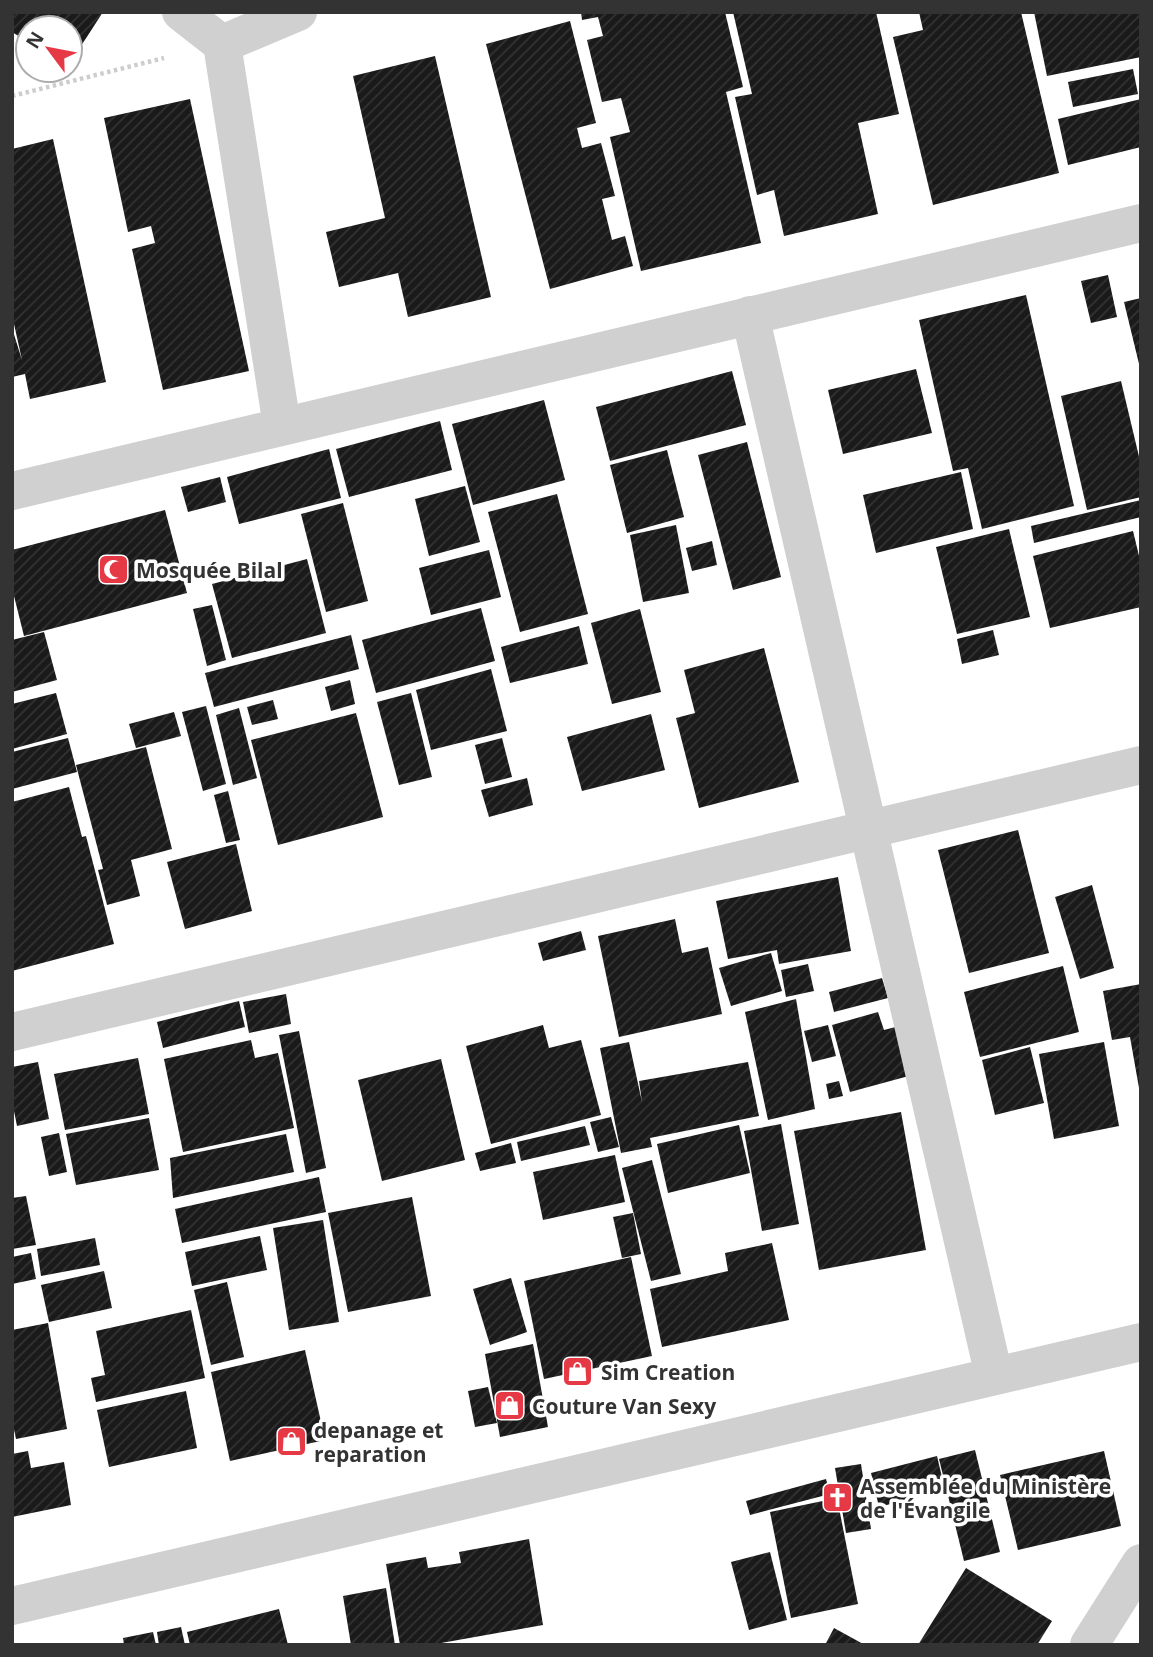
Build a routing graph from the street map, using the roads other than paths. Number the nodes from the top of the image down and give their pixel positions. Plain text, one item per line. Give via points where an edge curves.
1 (181, 12) edge
2 (298, 12) edge
3 (222, 44) junction
4 (1141, 223) edge
5 (750, 315) junction
6 (282, 426) junction
7 (12, 491) edge
8 (1141, 765) edge
9 (868, 830) junction
10 (12, 1032) edge
11 (1141, 1342) edge
12 (994, 1376) junction
13 (1141, 1563) edge
14 (12, 1606) edge
15 (1089, 1645) edge

1 - 3 street
2 - 3 street
3 - 6 street
4 - 5 street
5 - 6 street
5 - 9 street
6 - 7 street
8 - 9 street
9 - 10 street
9 - 12 street
11 - 12 street
12 - 14 street
13 - 15 street

